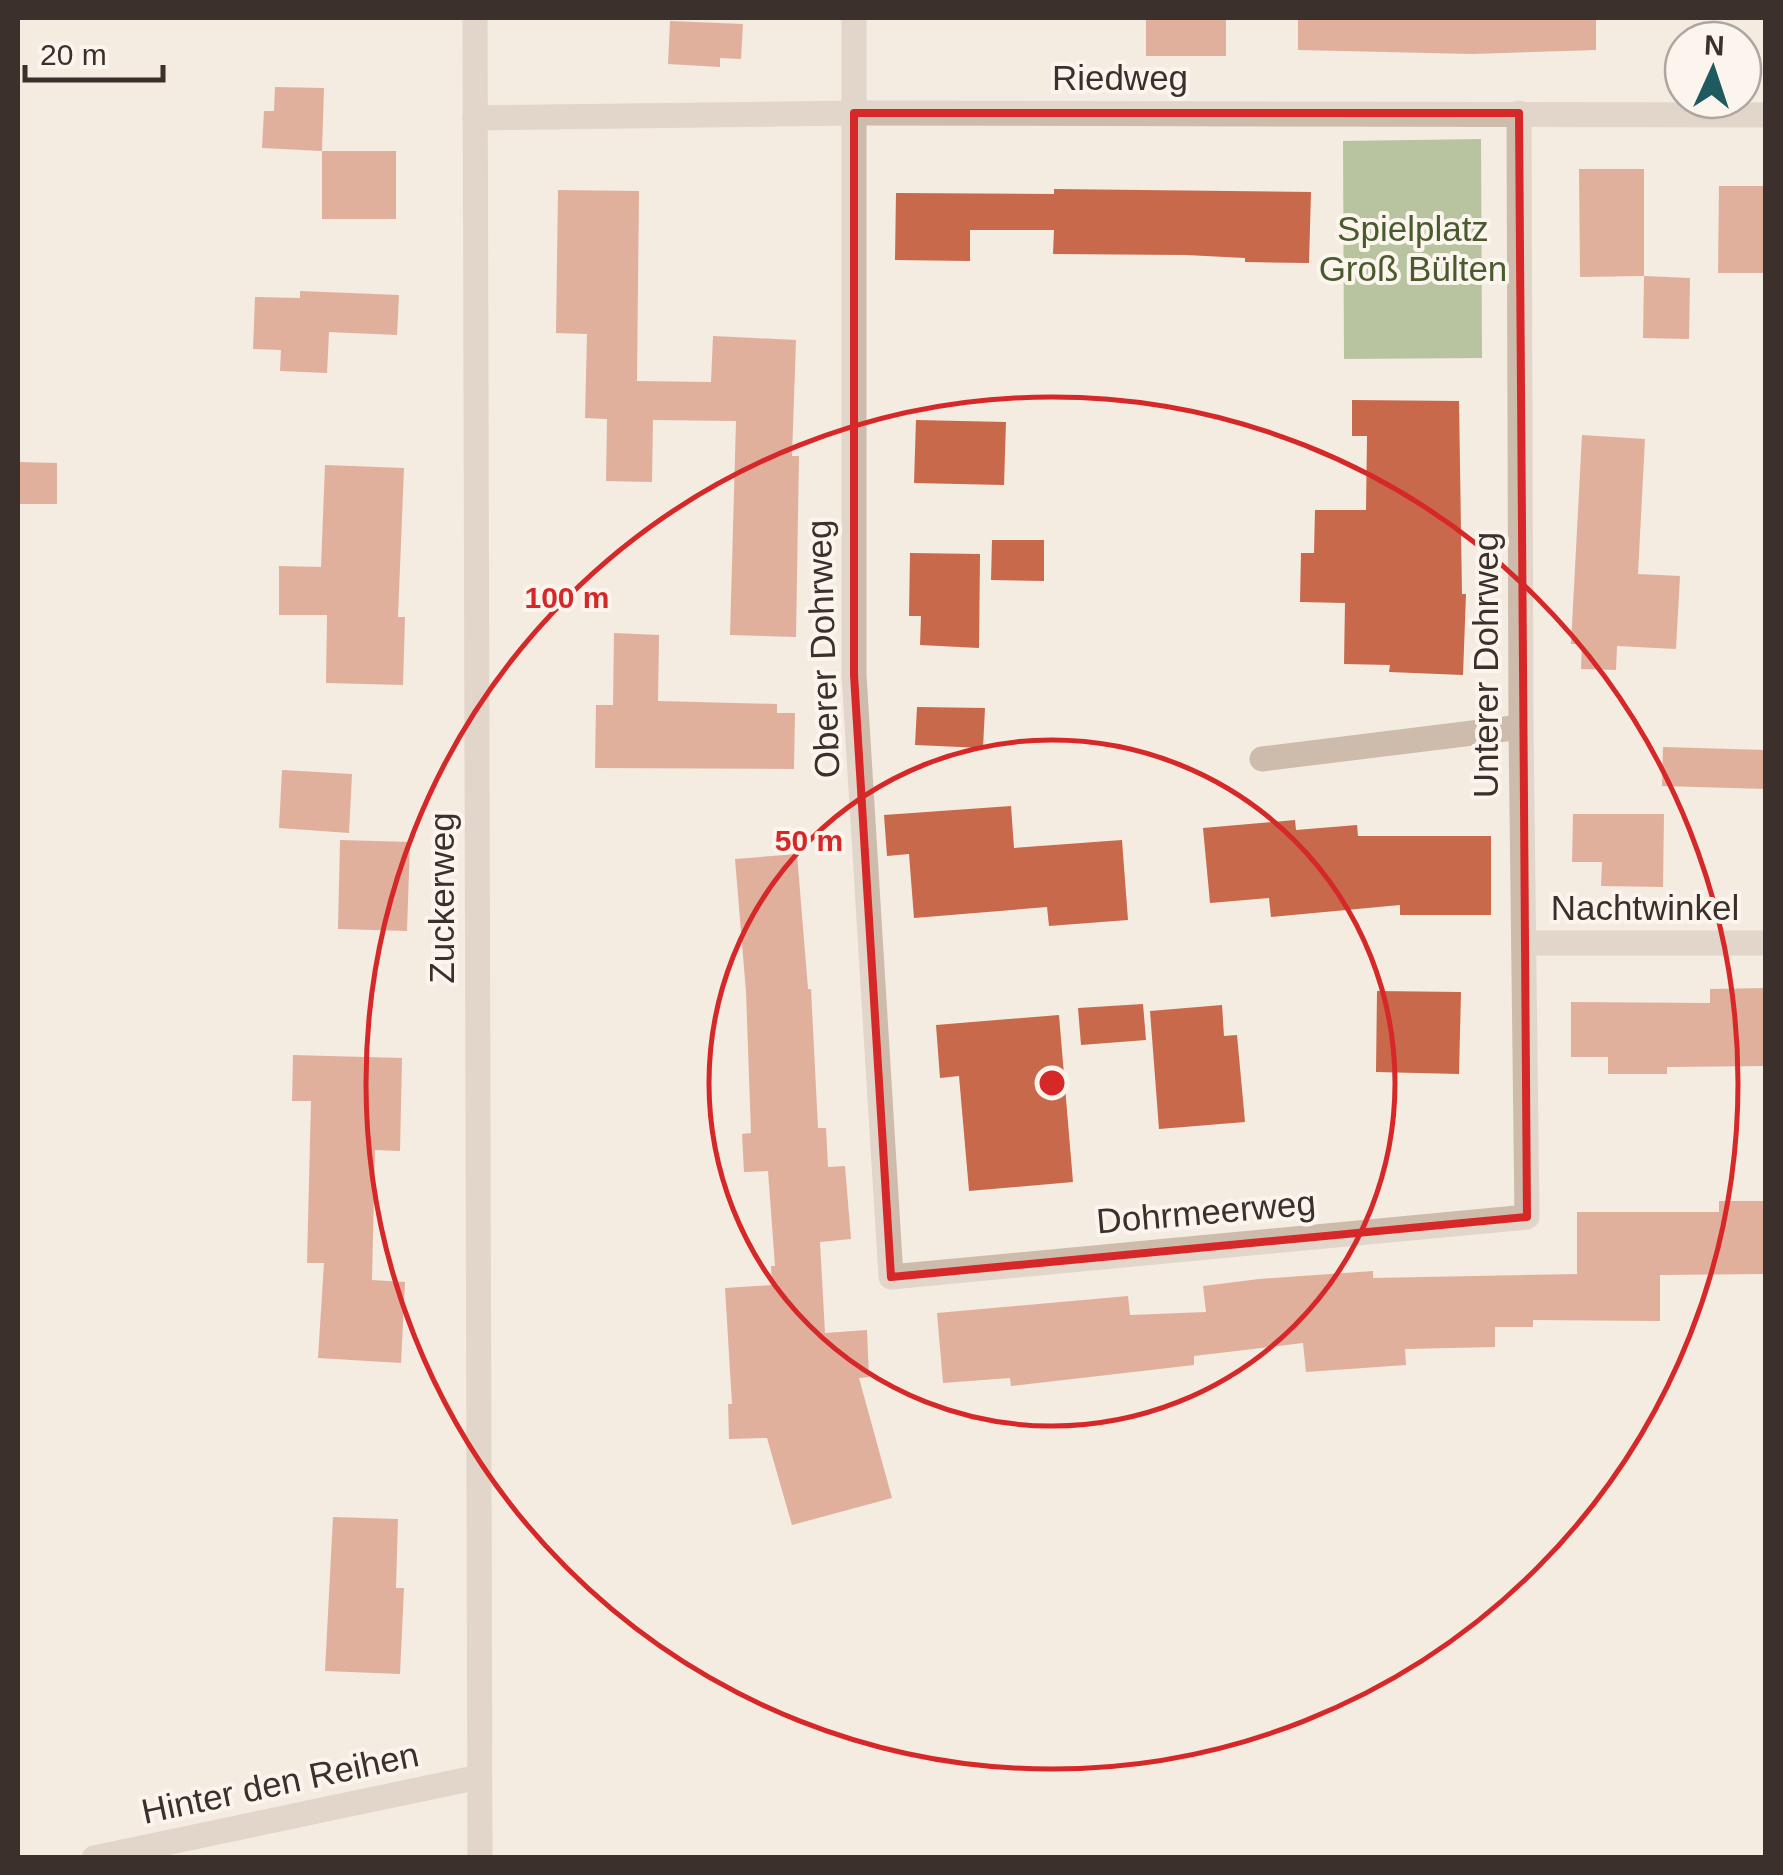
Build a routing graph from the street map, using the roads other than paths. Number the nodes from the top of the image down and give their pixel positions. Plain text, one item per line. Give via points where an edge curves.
1 (475, 18) edge
2 (854, 18) edge
3 (1518, 113) junction
4 (854, 114) junction
5 (1766, 115) edge
6 (475, 118) junction
7 (1520, 728) junction
8 (1262, 759) dead end
9 (1524, 943) junction
10 (1766, 943) edge
11 (1527, 1217) joint
12 (891, 1277) joint
13 (480, 1778) junction
14 (94, 1858) edge
15 (480, 1858) edge

1 - 6 street, Zuckerweg
2 - 4 street, Oberer Dohrweg
3 - 4 street, Riedweg
3 - 5 street, Riedweg
3 - 7 street, Unterer Dohrweg
4 - 6 street, Riedweg
4 - 12 street, Oberer Dohrweg via 854,675
6 - 13 street, Zuckerweg
7 - 8 street
7 - 9 street, Unterer Dohrweg
9 - 10 street, Nachtwinkel
9 - 11 street, Unterer Dohrweg
11 - 12 street, Dohrmeerweg
13 - 14 street, Hinter den Reihen
13 - 15 street, Zuckerweg

